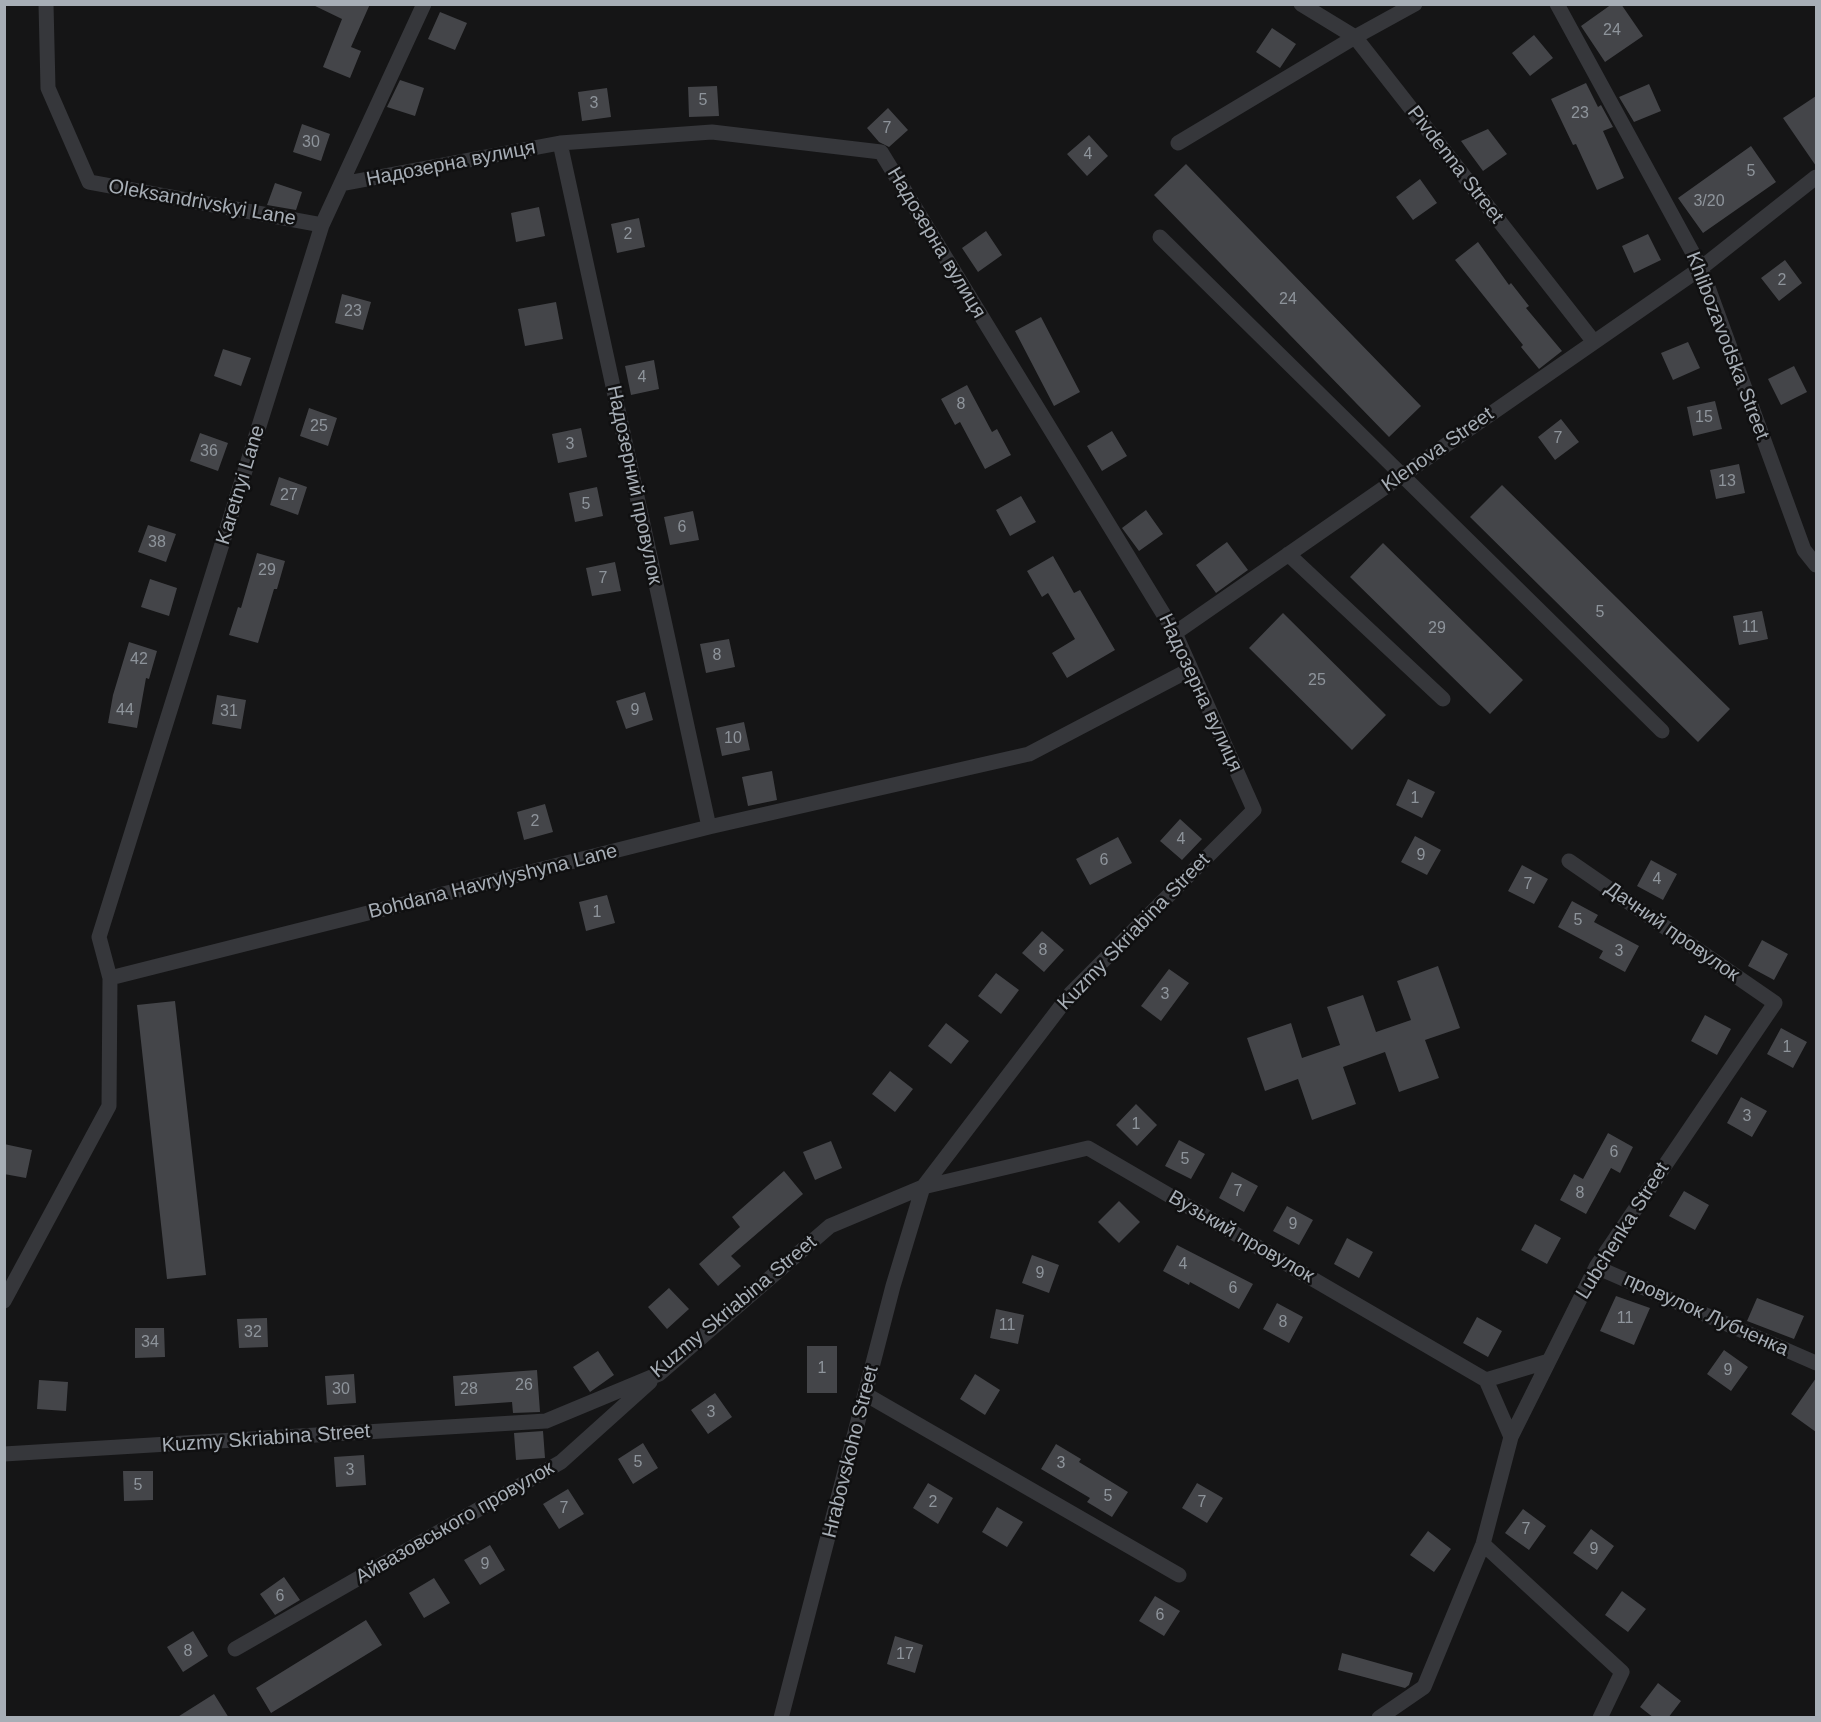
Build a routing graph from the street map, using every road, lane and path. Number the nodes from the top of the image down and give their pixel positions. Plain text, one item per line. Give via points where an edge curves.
1 (46, 4) edge
2 (424, 4) edge
3 (1301, 4) edge
4 (1415, 4) edge
5 (1557, 4) edge
6 (1355, 37) junction
7 (560, 143) junction
8 (1178, 143) dead end
9 (1816, 177) edge
10 (341, 184) junction
11 (322, 225) junction
12 (1160, 237) dead end
13 (1701, 268) junction
14 (1594, 342) junction
15 (1402, 475) junction
16 (1288, 554) junction
17 (1816, 565) edge
18 (1175, 633) junction
19 (1191, 669) junction
20 (1443, 699) dead end
21 (1662, 731) dead end
22 (1254, 810) joint
23 (709, 827) junction
24 (1569, 861) dead end
25 (110, 978) junction
26 (1775, 1003) joint
27 (923, 1187) junction
28 (1596, 1267) junction
29 (4, 1301) edge
30 (1548, 1361) junction
31 (1816, 1364) edge
32 (659, 1374) junction
33 (1486, 1380) junction
34 (865, 1394) junction
35 (1511, 1437) junction
36 (4, 1454) edge
37 (1483, 1544) junction
38 (1179, 1575) dead end
39 (235, 1649) dead end
40 (781, 1718) edge
41 (1379, 1718) edge
42 (1600, 1718) edge

1 - 11 street, Oleksandrivskyi Lane via 48,88 89,182
2 - 10 street, Karetnyi Lane
3 - 6 street, Pivdenna Street
4 - 6 street
5 - 13 street, Khlibozavodska Street
6 - 8 street
6 - 14 street, Pivdenna Street
7 - 10 street, Надозерна вулиця
7 - 18 street, Надозерна вулиця via 712,132 881,152
7 - 23 street, Надозерний провулок
9 - 13 street, Klenova Street
10 - 11 street, Karetnyi Lane
11 - 25 street, Karetnyi Lane via 99,938
12 - 15 street
13 - 14 street, Klenova Street
13 - 17 street, Khlibozavodska Street via 1804,550
14 - 15 street, Klenova Street
15 - 16 street, Klenova Street
15 - 21 street
16 - 18 street, Klenova Street
16 - 20 street
18 - 19 street, Надозерна вулиця
19 - 22 street, Надозерна вулиця
19 - 23 street, Bohdana Havrylyshyna Lane via 1029,754
22 - 27 street, Kuzmy Skriabina Street via 1071,993
23 - 25 street, Bohdana Havrylyshyna Lane
24 - 26 street, Дачний провулок
25 - 29 street via 109,1106
26 - 28 street, Lubchenka Street
27 - 32 street, Kuzmy Skriabina Street via 830,1226
27 - 33 street, Вузький провулок via 1088,1148
27 - 34 street, Hrabovskoho Street
28 - 30 street, Lubchenka Street
28 - 31 street, провулок Лубченка
30 - 33 street
30 - 35 street, Lubchenka Street
32 - 36 street, Kuzmy Skriabina Street via 546,1421
32 - 39 street, Айвазовського провулок via 561,1462
33 - 35 street
34 - 38 street
34 - 40 street, Hrabovskoho Street
35 - 37 street, Lubchenka Street
37 - 41 street, Lubchenka Street via 1425,1687
37 - 42 street via 1622,1672

